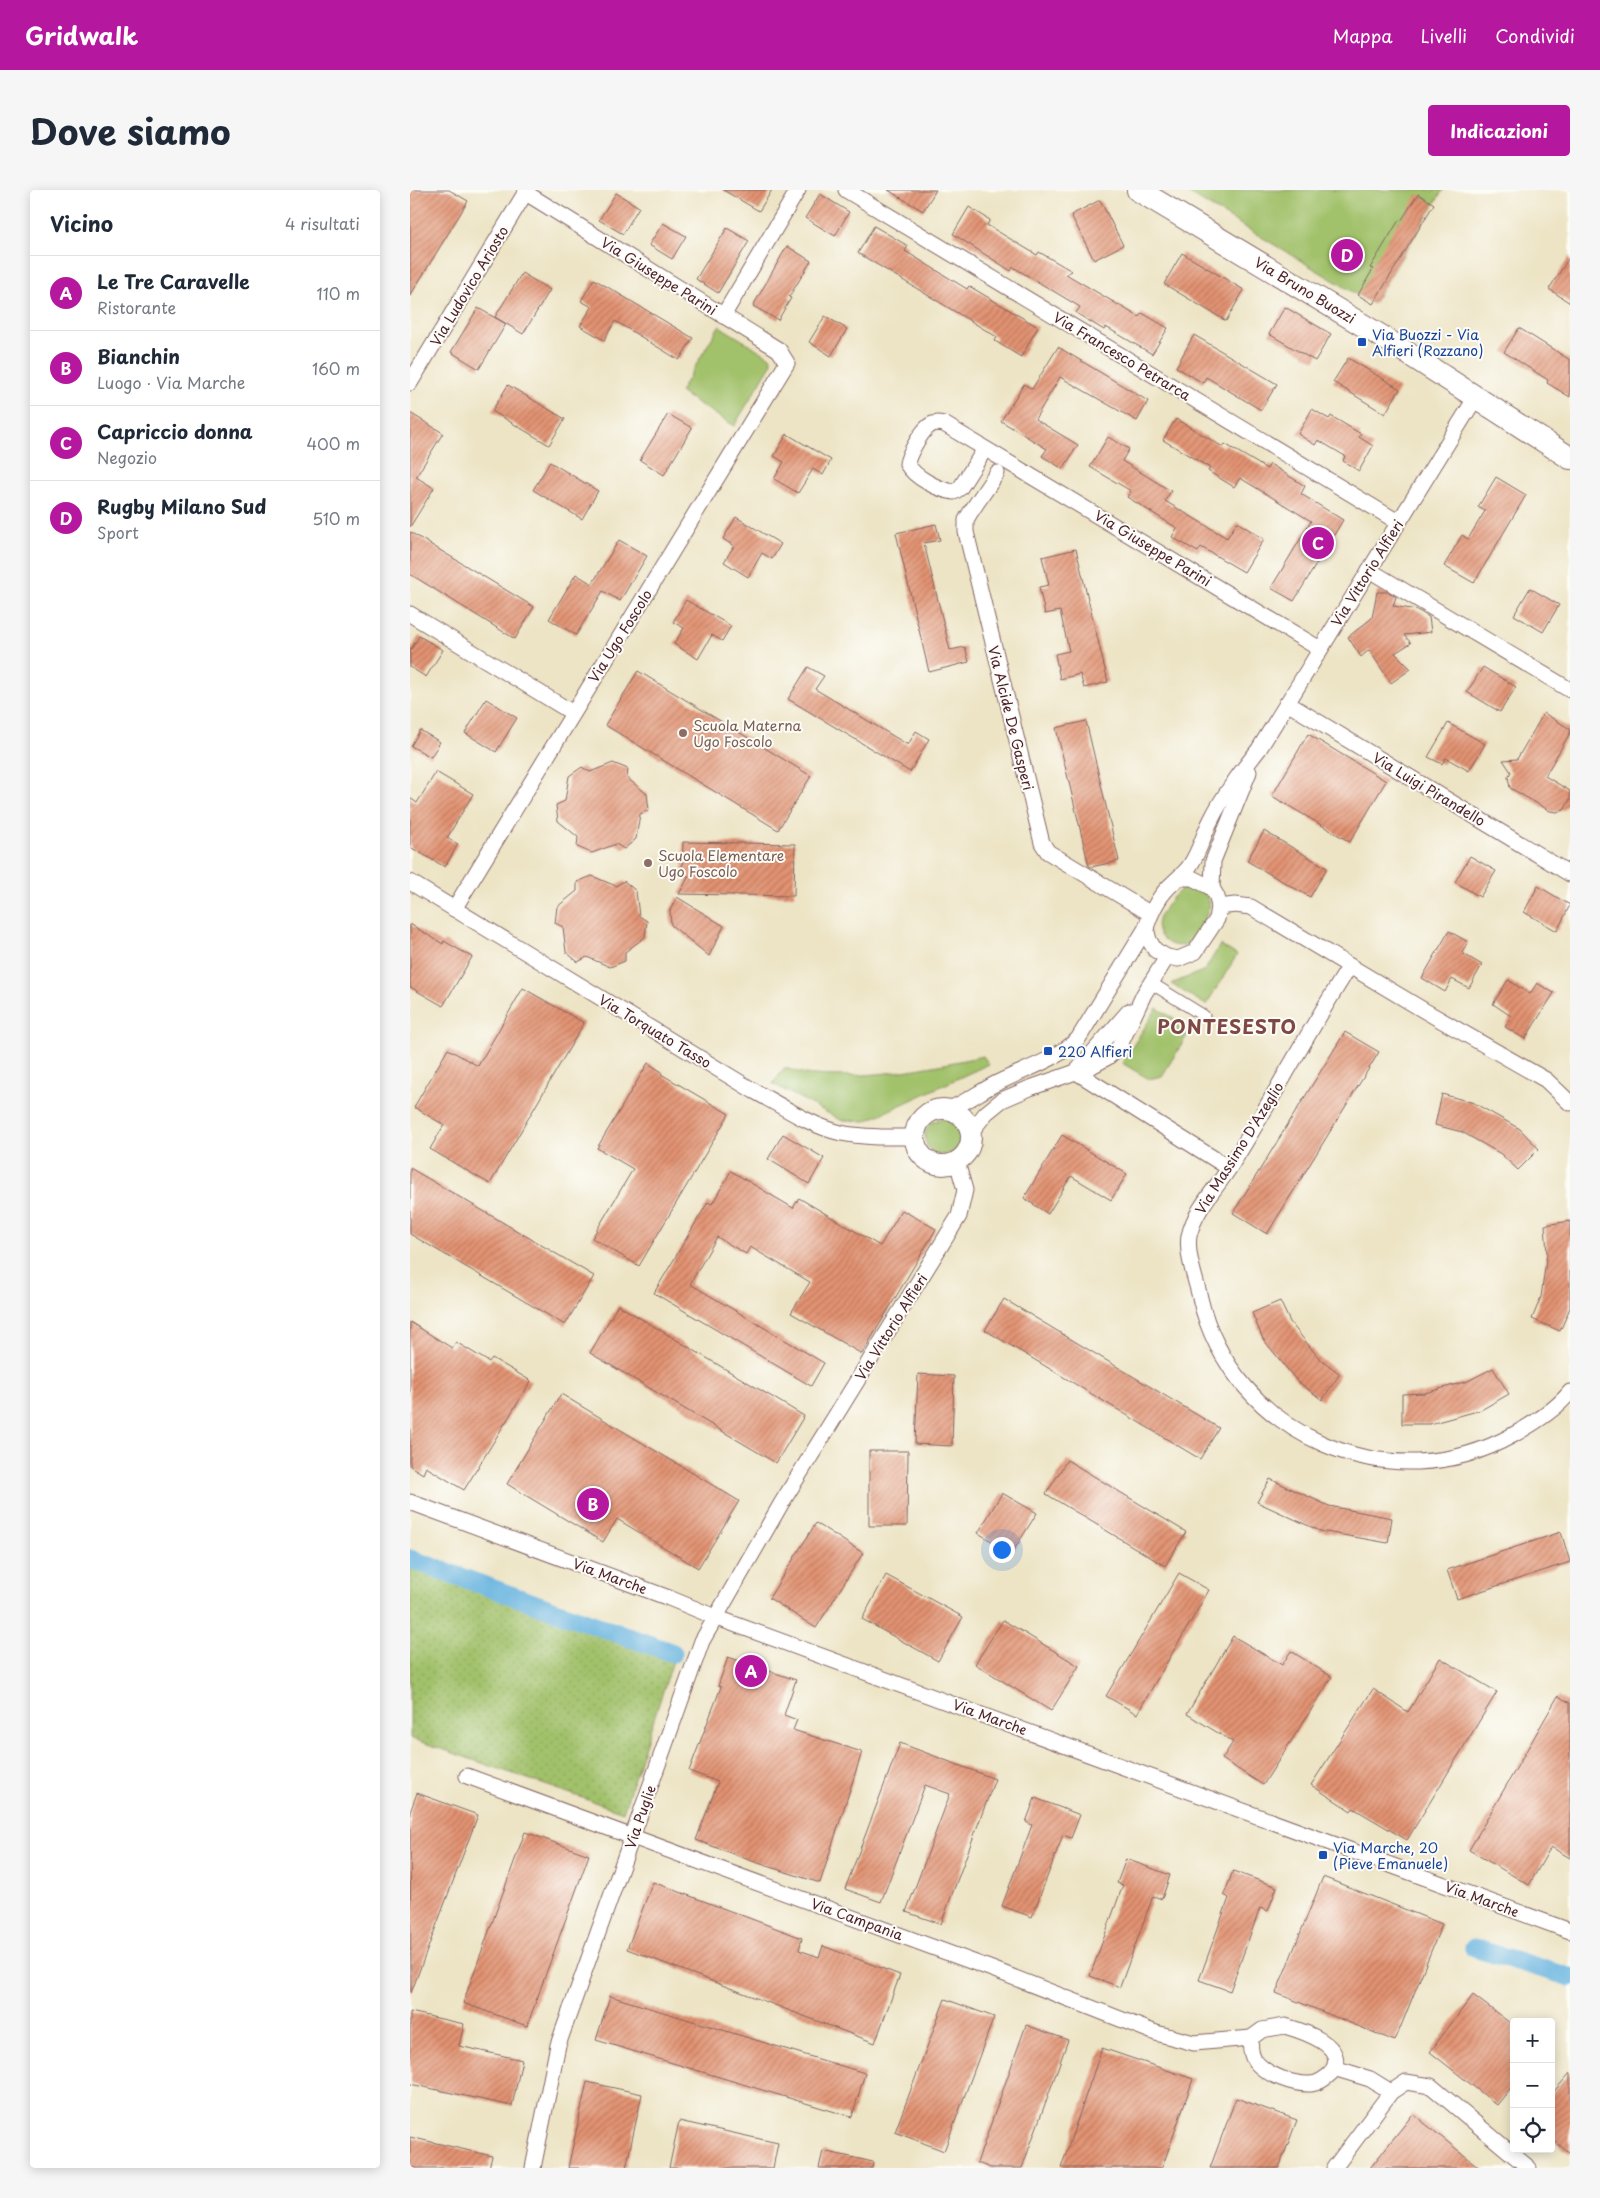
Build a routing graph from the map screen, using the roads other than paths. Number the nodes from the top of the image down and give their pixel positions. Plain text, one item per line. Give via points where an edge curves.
1 (798, 190) edge
2 (846, 190) edge
3 (1138, 190) edge
4 (527, 192) edge
5 (723, 316) junction
6 (787, 363) joint
7 (410, 383) edge
8 (1476, 396) junction
9 (985, 449) junction
10 (1570, 458) edge
11 (997, 473) dead end
12 (1398, 522) junction
13 (1370, 570) junction
14 (410, 614) edge
15 (1320, 649) junction
16 (1570, 690) edge
17 (1287, 703) junction
18 (573, 713) junction
19 (1259, 749) junction
20 (1570, 874) edge
21 (1181, 878) junction
22 (410, 882) edge
23 (1212, 888) junction
24 (1219, 907) junction
25 (454, 909) junction
26 (1148, 921) junction
27 (1167, 957) junction
28 (1350, 966) junction
29 (1147, 988) junction
30 (1204, 1016) dead end
31 (1076, 1072) junction
32 (1570, 1103) edge
33 (949, 1109) junction
34 (971, 1132) junction
35 (915, 1137) junction
36 (957, 1162) junction
37 (1230, 1168) junction
38 (1570, 1392) edge
39 (793, 1485) joint
40 (410, 1502) edge
41 (715, 1617) junction
42 (467, 1776) dead end
43 (633, 1836) junction
44 (1570, 1931) edge
45 (1251, 2038) junction
46 (1334, 2068) junction
47 (1391, 2092) junction
48 (533, 2168) edge
49 (1334, 2168) edge
50 (1529, 2168) edge

1 - 5 street
2 - 12 street, Via Francesco Petrarca
3 - 8 main road, Via Bruno Buozzi
4 - 5 street, Via Giuseppe Parini
4 - 7 street, Via Ludovico Ariosto
5 - 6 street, Via Giuseppe Parini via 779,350
6 - 18 street, Via Ugo Foscolo
8 - 10 main road, Via Bruno Buozzi
8 - 12 street, Via Vittorio Alfieri
9 - 9 street, Via Giuseppe Parini via 944,424 935,423 928,426 908,456 907,464 911,471 944,491 954,492 960,488
9 - 15 street, Via Giuseppe Parini
11 - 26 street, Via Alcide De Gasperi via 966,520 966,532 1042,843 1048,852
12 - 13 street, Via Vittorio Alfieri
13 - 15 street, Via Vittorio Alfieri
13 - 16 street
14 - 18 street
15 - 17 street, Via Vittorio Alfieri
17 - 19 street, Via Vittorio Alfieri
17 - 20 street, Via Luigi Pirandello
18 - 25 street, Via Ugo Foscolo
19 - 21 street, Via Vittorio Alfieri via 1227,791 1209,822 1198,853
19 - 23 street, Via Vittorio Alfieri via 1213,861
21 - 23 street via 1192,878
21 - 26 street, Via Vittorio Alfieri via 1167,890
22 - 25 street, Via Torquato Tasso
23 - 24 street, Via Vittorio Alfieri
24 - 27 street via 1217,919 1195,952 1178,959
24 - 28 street via 1252,906
25 - 35 street, Via Torquato Tasso via 809,1121 858,1136
26 - 27 street via 1149,940 1155,950
26 - 33 street, Via Vittorio Alfieri via 1078,1039 1065,1052 993,1085 965,1104
27 - 29 street
28 - 32 street via 1546,1080
28 - 37 street, Via Massimo D'Azeglio
29 - 30 street
29 - 31 street via 1119,1047 1090,1068
31 - 34 street via 1002,1100
31 - 37 street
33 - 34 street via 962,1116
33 - 35 street via 926,1115 918,1125
34 - 36 street via 967,1153
35 - 36 street via 924,1158 934,1164 946,1166
36 - 39 street, Via Vittorio Alfieri via 964,1190 959,1216
37 - 38 street, Via Massimo D'Azeglio via 1198,1213 1189,1237 1189,1250 1206,1320 1224,1359 1251,1394 1284,1423 1323,1445 1365,1458 1409,1463 1453,1458 1495,1445 1534,1424
39 - 41 street, Via Puglie
40 - 41 street, Via Marche
41 - 43 street, Via Puglie via 702,1641
41 - 44 street, Via Marche
42 - 43 street, Via Campania
43 - 45 street, Via Campania via 1156,2033 1194,2043
43 - 48 street, Via Puglie via 558,2045
45 - 46 street, Via Campania via 1262,2030 1285,2026 1300,2030 1327,2044 1335,2057
45 - 46 street via 1254,2060 1282,2078 1312,2084 1326,2078
46 - 47 street via 1370,2079
47 - 49 street
47 - 50 street via 1406,2082 1431,2086

